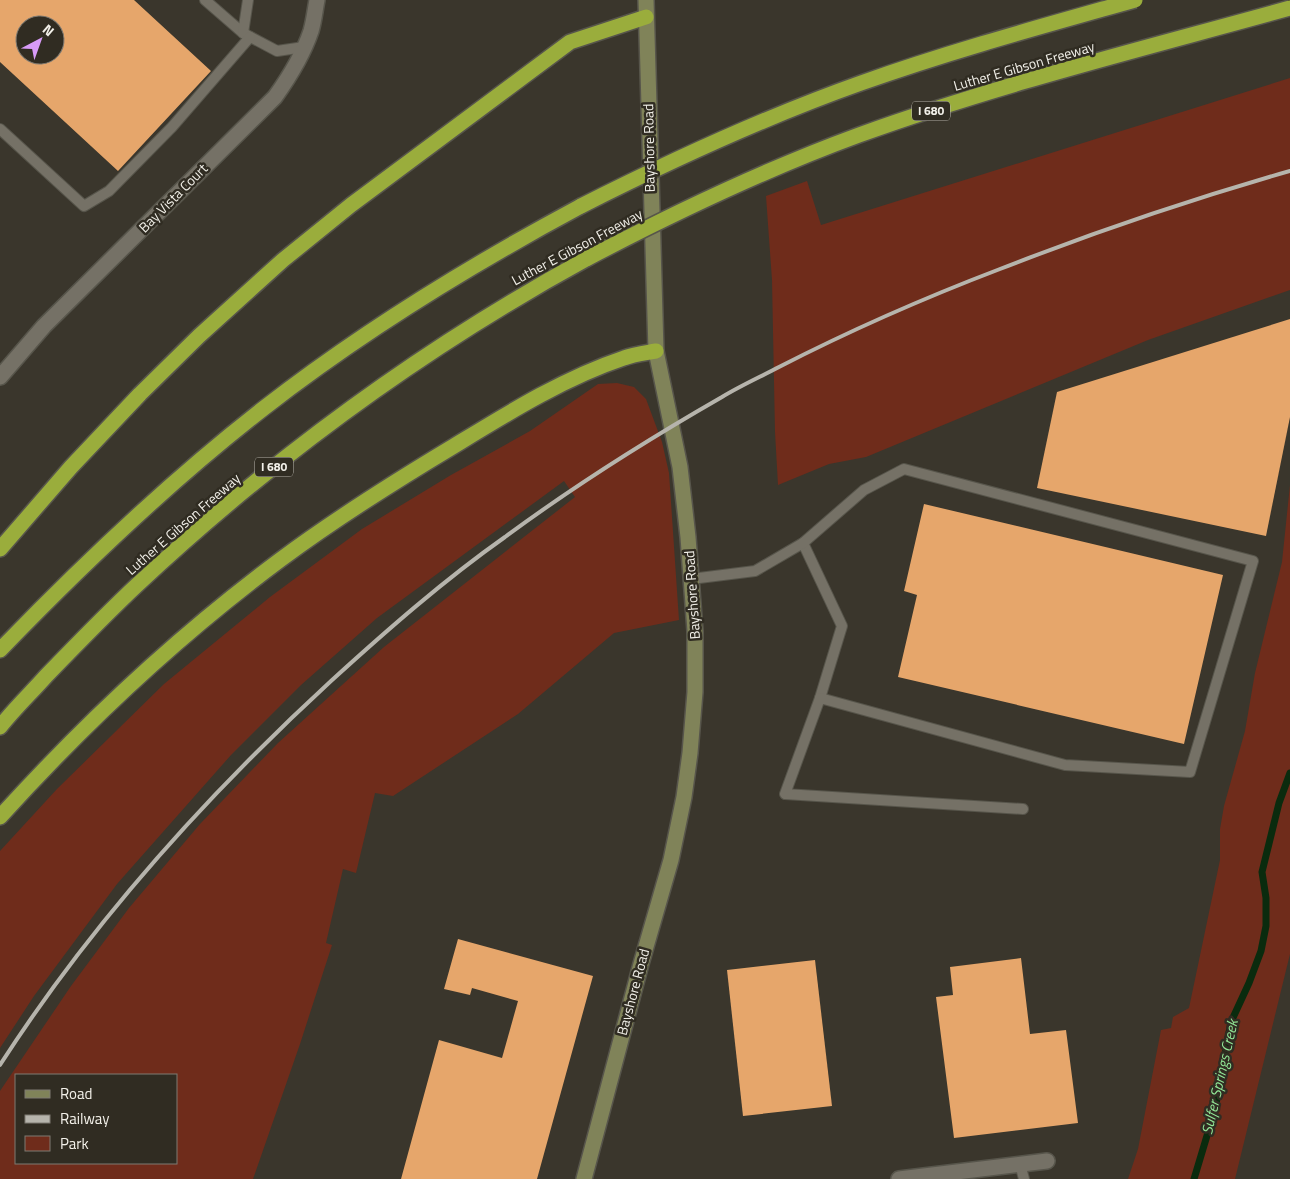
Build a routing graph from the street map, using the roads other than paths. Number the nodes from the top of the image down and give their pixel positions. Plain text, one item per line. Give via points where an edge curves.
1 (205, 0) edge
2 (248, 0) edge
3 (317, 0) edge
4 (646, 0) edge
5 (1135, 0) edge
6 (1290, 8) edge
7 (646, 17) junction
8 (247, 35) junction
9 (304, 47) junction
10 (0, 129) edge
11 (656, 351) junction
12 (0, 377) edge
13 (803, 543) junction
14 (0, 549) edge
15 (692, 579) junction
16 (0, 650) edge
17 (820, 698) junction
18 (0, 726) edge
19 (1023, 809) dead end
20 (0, 817) edge
21 (1047, 1161) dead end
22 (1022, 1172) edge
23 (584, 1179) edge
24 (900, 1179) edge

1 - 8 lane
2 - 8 lane
3 - 9 street, Bay Vista Court
4 - 7 street, Bayshore Road
5 - 16 highway, bridge via 956,51 852,86 718,140 581,206 505,248 437,288 264,408 144,509
6 - 18 highway, Luther E Gibson Freeway / I 680, bridge via 1007,87 859,135 714,195 588,258 422,357 275,465 187,538 99,620
7 - 11 street, Bayshore Road
7 - 14 highway via 570,42 283,260 140,394
8 - 9 lane via 277,51
8 - 10 lane via 172,127 109,191 84,206
9 - 12 street, Bay Vista Court via 292,73 275,97 44,326
11 - 15 street, Bayshore Road via 680,467
11 - 20 highway via 626,357 547,392 382,489 288,554 156,662 75,738
13 - 15 lane via 755,571
13 - 17 lane via 842,626
13 - 17 lane via 864,490 904,469 1253,561 1190,772 1065,764
15 - 23 street, Bayshore Road via 695,692 684,796 671,860 640,964
17 - 19 lane via 785,794
21 - 22 street
22 - 24 street

